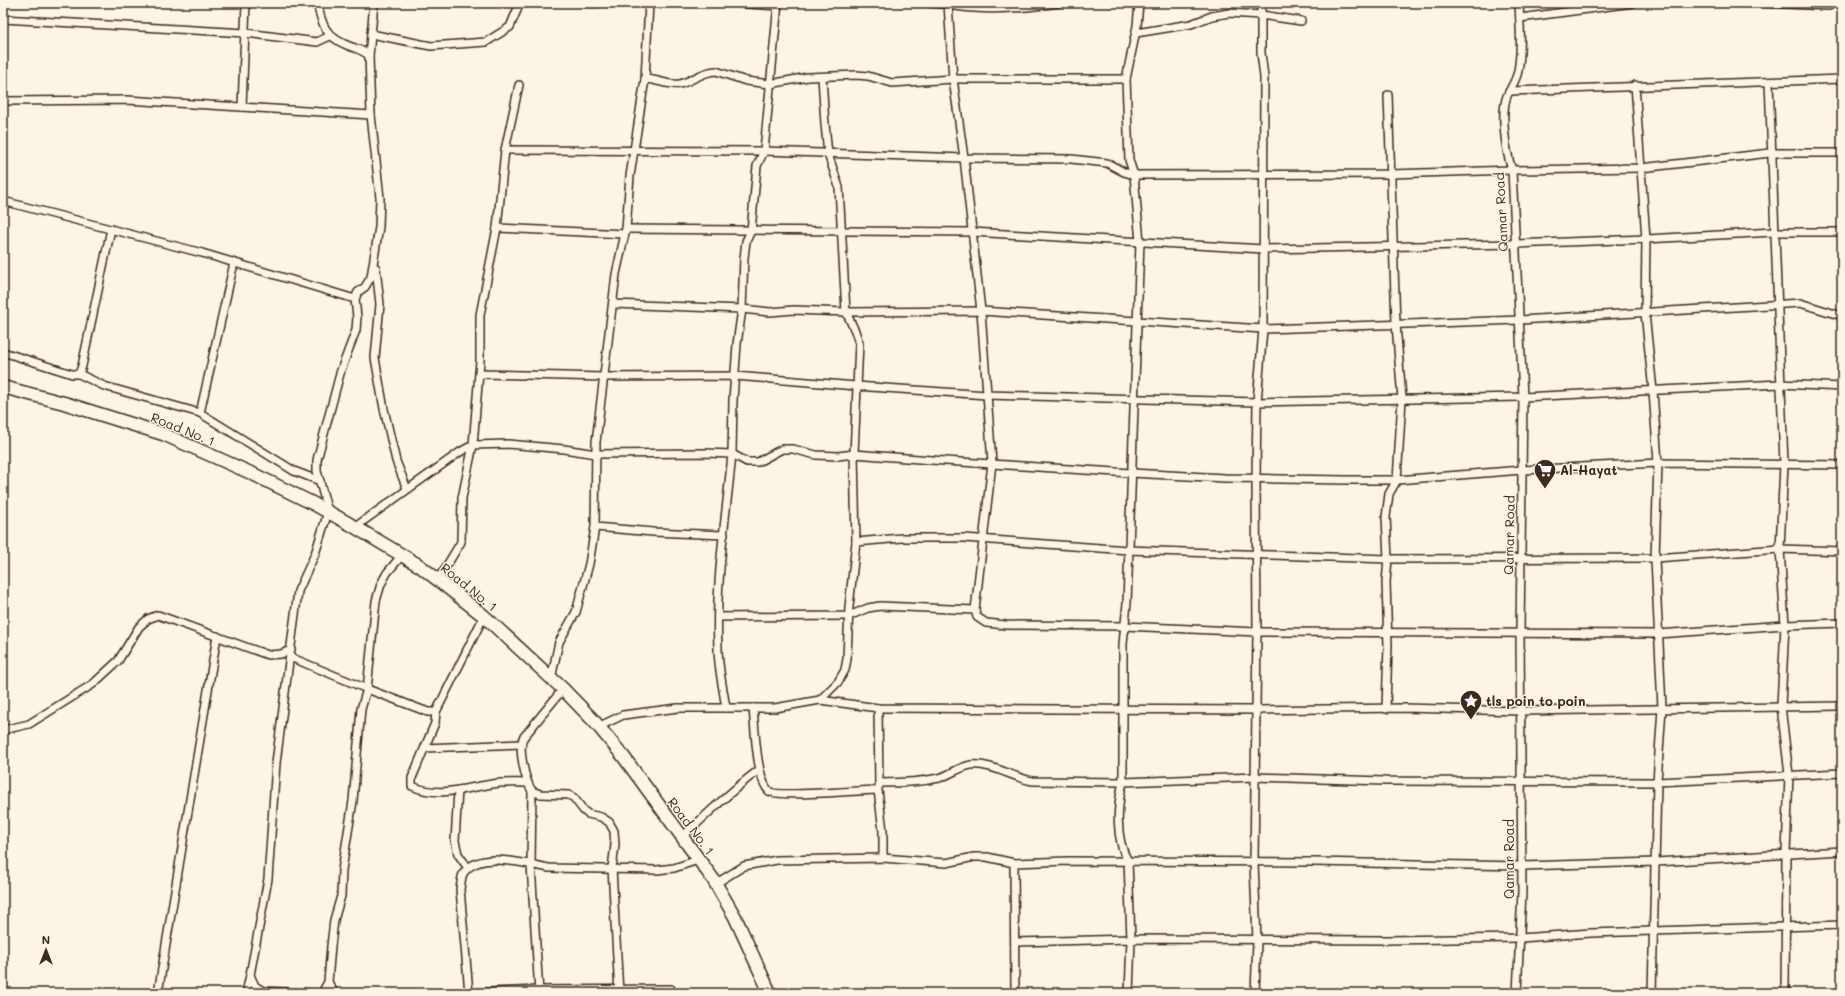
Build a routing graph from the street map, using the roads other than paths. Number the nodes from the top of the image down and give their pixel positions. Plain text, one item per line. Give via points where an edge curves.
1 (246, 3) edge
2 (317, 3) edge
3 (374, 3) edge
4 (520, 3) edge
5 (586, 3) edge
6 (597, 3) edge
7 (649, 3) edge
8 (735, 3) edge
9 (930, 3) edge
10 (1058, 3) edge
11 (1139, 3) edge
12 (1261, 3) edge
13 (1519, 3) edge
14 (1632, 3) edge
15 (1763, 3) edge
16 (1834, 3) edge
17 (778, 4) edge
18 (948, 4) junction
19 (1261, 15) junction
20 (1520, 18) junction
21 (3, 19) edge
22 (1301, 21) dead end
23 (246, 33) junction
24 (1136, 33) junction
25 (371, 34) junction
26 (330, 36) junction
27 (369, 56) junction
28 (822, 77) junction
29 (1126, 78) junction
30 (645, 79) junction
31 (953, 79) junction
32 (1842, 79) edge
33 (1769, 82) junction
34 (770, 84) junction
35 (519, 85) dead end
36 (1635, 85) junction
37 (1510, 91) junction
38 (1388, 95) dead end
39 (3, 102) edge
40 (242, 107) junction
41 (371, 115) junction
42 (505, 150) junction
43 (635, 151) junction
44 (764, 151) junction
45 (1770, 153) junction
46 (1842, 153) edge
47 (828, 154) junction
48 (964, 158) junction
49 (1641, 168) junction
50 (1512, 170) junction
51 (1263, 174) junction
52 (1391, 174) junction
53 (1134, 175) junction
54 (3, 201) edge
55 (497, 228) junction
56 (110, 229) junction
57 (751, 231) junction
58 (842, 231) junction
59 (625, 232) junction
60 (972, 232) junction
61 (1774, 232) junction
62 (1842, 232) edge
63 (1646, 239) junction
64 (1140, 242) junction
65 (1514, 244) junction
66 (1393, 247) junction
67 (1263, 249) junction
68 (374, 254) junction
69 (234, 263) junction
70 (355, 299) junction
71 (613, 304) junction
72 (1777, 304) junction
73 (742, 309) junction
74 (981, 311) junction
75 (846, 312) junction
76 (1645, 313) junction
77 (1842, 316) edge
78 (1520, 320) junction
79 (1138, 322) junction
80 (1396, 324) junction
81 (1263, 329) junction
82 (3, 352) edge
83 (79, 374) junction
84 (479, 374) junction
85 (735, 376) junction
86 (604, 377) junction
87 (1780, 384) junction
88 (856, 386) junction
89 (3, 387) edge
90 (1842, 387) edge
91 (1653, 391) junction
92 (987, 395) junction
93 (1523, 397) junction
94 (1134, 398) junction
95 (1402, 399) junction
96 (1257, 402) junction
97 (200, 414) junction
98 (473, 446) junction
99 (596, 454) junction
100 (732, 454) junction
101 (854, 454) junction
102 (992, 463) junction
103 (1658, 463) junction
104 (1784, 464) junction
105 (1842, 465) edge
106 (1522, 470) junction
107 (1131, 473) junction
108 (1256, 479) junction
109 (1397, 480) junction
110 (320, 481) junction
111 (407, 490) junction
112 (328, 512) junction
113 (355, 527) junction
114 (596, 527) junction
115 (724, 535) junction
116 (983, 539) junction
117 (856, 542) junction
118 (1780, 549) junction
119 (1128, 550) junction
120 (1842, 552) edge
121 (402, 555) junction
122 (1256, 555) junction
123 (1521, 557) junction
124 (1655, 558) junction
125 (1388, 559) junction
126 (438, 580) junction
127 (975, 610) junction
128 (484, 616) junction
129 (849, 616) junction
130 (718, 617) junction
131 (1842, 623) edge
132 (1785, 625) junction
133 (1124, 626) junction
134 (1257, 632) junction
135 (1387, 633) junction
136 (1520, 633) junction
137 (1658, 634) junction
138 (217, 636) junction
139 (290, 654) junction
140 (551, 679) junction
141 (368, 689) junction
142 (563, 690) junction
143 (820, 700) junction
144 (1781, 706) junction
145 (1842, 706) edge
146 (726, 708) junction
147 (753, 708) junction
148 (878, 708) junction
149 (1122, 708) junction
150 (1662, 708) junction
151 (1386, 709) junction
152 (1255, 710) junction
153 (1520, 711) junction
154 (436, 712) junction
155 (598, 727) junction
156 (3, 730) edge
157 (521, 744) junction
158 (425, 748) junction
159 (759, 770) junction
160 (1842, 773) edge
161 (1789, 776) junction
162 (1255, 777) junction
163 (1123, 782) junction
164 (1657, 782) junction
165 (527, 783) junction
166 (1521, 783) junction
167 (879, 786) junction
168 (458, 790) junction
169 (532, 792) junction
170 (682, 837) junction
171 (1842, 851) edge
172 (1786, 853) junction
173 (883, 858) junction
174 (698, 860) junction
175 (1128, 861) junction
176 (1656, 862) junction
177 (1014, 863) junction
178 (1254, 863) junction
179 (531, 865) junction
180 (1522, 866) junction
181 (468, 868) junction
182 (612, 868) junction
183 (715, 884) junction
184 (1842, 925) edge
185 (1786, 927) junction
186 (1655, 931) junction
187 (1520, 938) junction
188 (1130, 939) junction
189 (1257, 941) junction
190 (1016, 942) junction
191 (250, 975) junction
192 (328, 982) junction
193 (671, 989) dead end
194 (619, 991) edge
195 (539, 992) edge
196 (158, 993) edge
197 (246, 993) edge
198 (308, 993) edge
199 (322, 993) edge
200 (334, 993) edge
201 (468, 993) edge
202 (770, 993) edge
203 (1015, 993) edge
204 (1129, 993) edge
205 (1255, 993) edge
206 (1517, 993) edge
207 (1652, 993) edge
208 (1784, 993) edge

1 - 23 street
2 - 26 street via 321,21
3 - 25 street
4 - 25 street via 510,27 486,42 431,46
5 - 6 street
7 - 30 street
8 - 17 street
9 - 18 street
10 - 18 street via 991,8
11 - 24 street
12 - 19 street
13 - 20 street
14 - 20 street
15 - 16 street via 1829,6
17 - 34 street
18 - 31 street
19 - 22 street
19 - 24 street via 1229,13 1190,24
19 - 51 street via 1264,77
20 - 37 street, Qamar Road via 1521,45 1516,80
21 - 23 street
23 - 26 street via 317,42
23 - 40 street
24 - 29 street
25 - 27 street
26 - 27 street
27 - 41 street
28 - 31 street via 857,75 892,83
28 - 34 street
28 - 47 street
29 - 31 street
29 - 53 street via 1129,160
30 - 34 street via 672,85 691,81 709,71 716,71 746,81
30 - 43 street
31 - 48 street
32 - 33 street
33 - 36 street
33 - 45 street
34 - 44 street
35 - 42 street
36 - 37 street
36 - 49 street
37 - 50 street, Qamar Road via 1504,110 1506,144
38 - 52 street
39 - 40 street via 127,100
40 - 41 street
41 - 68 street via 380,198
42 - 43 street
42 - 55 street
43 - 44 street
43 - 59 street
44 - 47 street
44 - 57 street via 757,166
45 - 46 street
45 - 49 street
45 - 61 street
47 - 48 street
47 - 58 street via 839,187
48 - 53 street via 1095,161 1107,163
48 - 60 street
49 - 50 street
49 - 63 street
50 - 52 street
50 - 65 street, Qamar Road
51 - 52 street
51 - 53 street
51 - 67 street
52 - 66 street
53 - 64 street
54 - 56 street
55 - 59 street
55 - 84 street via 480,315
56 - 69 street
56 - 83 street
57 - 58 street
57 - 59 street
57 - 73 street via 746,241
58 - 60 street
58 - 75 street
59 - 71 street
60 - 64 street
60 - 74 street
61 - 62 street
61 - 63 street
61 - 72 street
63 - 65 street
63 - 76 street
64 - 67 street
64 - 79 street
65 - 66 street
65 - 78 street, Qamar Road
66 - 67 street
66 - 80 street
67 - 81 street
68 - 70 street via 371,277
68 - 111 street via 380,304 375,358 396,462
69 - 70 street
69 - 97 street
70 - 110 street via 356,330 341,370 317,460
71 - 73 street
71 - 86 street
72 - 76 street
72 - 77 street via 1800,303
72 - 87 street
73 - 75 street via 770,312
73 - 85 street
74 - 75 street
74 - 79 street
74 - 92 street
75 - 88 street via 859,343
76 - 78 street
76 - 91 street
78 - 80 street
78 - 93 street, Qamar Road
79 - 81 street
79 - 94 street
80 - 81 street
80 - 95 street
81 - 96 street
82 - 83 street
83 - 97 street via 104,386
84 - 86 street
84 - 98 street
85 - 86 street
85 - 88 street
85 - 100 street
86 - 99 street
87 - 90 street
87 - 91 street
87 - 104 street
88 - 92 street
88 - 101 street
89 - 112 highway, Road No. 1 via 163,434 253,474
91 - 93 street
91 - 103 street
92 - 94 street
92 - 102 street
93 - 95 street
93 - 106 street, Qamar Road
94 - 96 street
94 - 107 street
95 - 96 street
95 - 109 street
96 - 108 street
97 - 110 street via 294,471
98 - 99 street via 508,444
98 - 111 street via 460,452
98 - 126 street via 462,498 461,542
99 - 100 street
99 - 114 street
100 - 101 street via 747,462 758,462 782,449 816,455
100 - 115 street
101 - 102 street via 945,462
101 - 117 street
102 - 107 street
102 - 116 street
103 - 104 street
103 - 106 street
103 - 124 street
104 - 105 street
104 - 118 street
106 - 109 street
106 - 123 street, Qamar Road
107 - 108 street
107 - 119 street
108 - 109 street
108 - 122 street
109 - 125 street via 1389,494 1387,508
110 - 112 street
111 - 113 street
112 - 113 highway, Road No. 1
112 - 139 street via 315,554 298,591
113 - 121 highway, Road No. 1
114 - 115 street
114 - 140 street via 576,612 559,642
115 - 130 street
116 - 117 street via 941,537
116 - 119 street
116 - 127 street
117 - 129 street
118 - 120 street
118 - 124 street
118 - 132 street
119 - 122 street
119 - 133 street
121 - 126 highway, Road No. 1
121 - 141 street via 387,572 376,601
122 - 125 street
122 - 134 street
123 - 124 street
123 - 125 street
123 - 136 street, Qamar Road
124 - 137 street
125 - 135 street
126 - 128 highway, Road No. 1
127 - 129 street via 880,606
127 - 133 street via 977,617 986,623
128 - 140 highway, Road No. 1
128 - 154 street
129 - 130 street
129 - 143 street via 845,670 838,682
130 - 146 street via 718,648
131 - 132 street
132 - 137 street
132 - 144 street
133 - 134 street
133 - 149 street
134 - 135 street
134 - 152 street
135 - 136 street
135 - 151 street
136 - 137 street
136 - 153 street, Qamar Road
137 - 150 street
138 - 139 street via 268,655
138 - 156 street via 166,617 153,617 139,627 118,661 93,684 29,724
138 - 196 street
139 - 141 street
139 - 191 street via 276,763 268,879
140 - 142 highway, Road No. 1
141 - 154 street via 428,712
141 - 192 street via 361,709 353,801 340,896 334,920
142 - 155 highway, Road No. 1
142 - 157 street
143 - 147 street via 775,708
143 - 148 street
144 - 145 street
144 - 150 street
144 - 161 street
146 - 147 street
146 - 155 street via 695,707 634,713 623,715
147 - 159 street
148 - 149 street
148 - 167 street
149 - 152 street
149 - 163 street
150 - 153 street
150 - 164 street
151 - 152 street
151 - 153 street
152 - 162 street
153 - 166 street, Qamar Road
154 - 158 street
155 - 170 highway, Road No. 1 via 623,756
157 - 158 street
157 - 165 street
158 - 168 street via 412,778 412,786 427,791
159 - 167 street via 770,793 780,795
159 - 170 street via 735,787
160 - 161 street
161 - 164 street
161 - 172 street
162 - 163 street
162 - 166 street
162 - 178 street
163 - 167 street via 1033,781 988,766 972,765 939,778
163 - 175 street via 1120,797 1120,835 1123,852
164 - 166 street
164 - 176 street
165 - 168 street via 492,784
165 - 169 street
166 - 180 street, Qamar Road
167 - 173 street
168 - 181 street via 455,841 458,854
169 - 179 street
169 - 182 street via 569,795 588,814 609,822 614,831 615,845
170 - 174 highway, Road No. 1
171 - 172 street
172 - 176 street
172 - 185 street
173 - 177 street via 946,863 987,857
173 - 183 street via 777,860 744,866
174 - 182 street via 674,868
174 - 183 highway, Road No. 1
175 - 177 street
175 - 178 street
175 - 188 street
176 - 180 street
176 - 186 street
177 - 190 street
178 - 180 street
178 - 189 street
179 - 181 street via 520,861 482,860
179 - 182 street via 570,869
179 - 195 street
180 - 187 street, Qamar Road
181 - 201 street via 462,875 460,889
182 - 194 street
183 - 202 highway, Road No. 1 via 735,917
184 - 185 street
185 - 186 street
185 - 208 street
186 - 187 street
186 - 207 street
187 - 189 street
187 - 206 street, Qamar Road
188 - 189 street
188 - 190 street
188 - 204 street
189 - 205 street
190 - 203 street
191 - 197 street
191 - 198 street via 255,986 262,991
192 - 199 street
192 - 200 street
193 - 194 street
194 - 195 street
195 - 201 street

